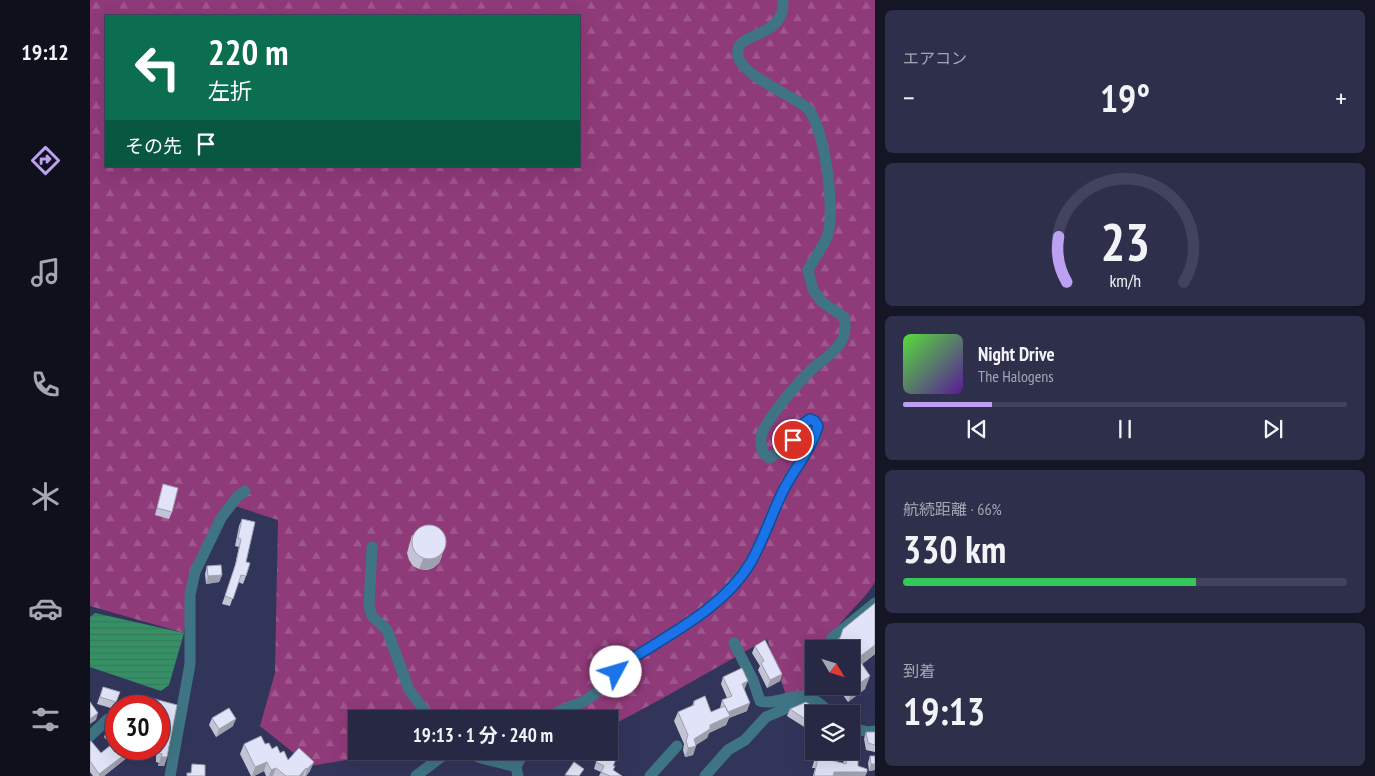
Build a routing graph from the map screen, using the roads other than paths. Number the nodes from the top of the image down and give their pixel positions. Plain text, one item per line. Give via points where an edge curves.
1 (783, 0) edge
2 (245, 491) dead end
3 (372, 547) dead end
4 (875, 603) edge
5 (831, 640) edge
6 (734, 643) dead end
7 (812, 695) edge
8 (810, 698) junction
9 (820, 705) edge
10 (424, 710) edge
11 (563, 710) edge
12 (105, 722) edge
13 (860, 730) edge
14 (875, 731) edge
15 (90, 736) edge
16 (678, 746) dead end
17 (437, 760) edge
18 (488, 760) edge
19 (521, 760) edge
20 (517, 772) edge
21 (170, 776) edge
22 (416, 776) edge
23 (650, 776) edge
24 (705, 776) edge

1 - 11 street via 784,8 778,22 746,39 739,47 738,57 760,79 809,110 816,125 828,173 831,206 827,236 808,270 813,290 822,302 844,317 846,328 834,352 808,373 769,420 760,436 763,453 769,458 793,440 810,419 818,426 814,440 789,479 750,563 732,586 702,614 625,663 590,697
2 - 21 street via 221,518 194,572 190,595 190,664
3 - 10 street via 369,606 372,616 387,630 409,690
4 - 5 street
6 - 8 street via 760,701
7 - 8 street
8 - 9 street
8 - 24 street via 766,717 745,740 728,750
12 - 15 street
13 - 14 street
16 - 23 street
17 - 22 street
18 - 20 street via 501,762
19 - 20 street

